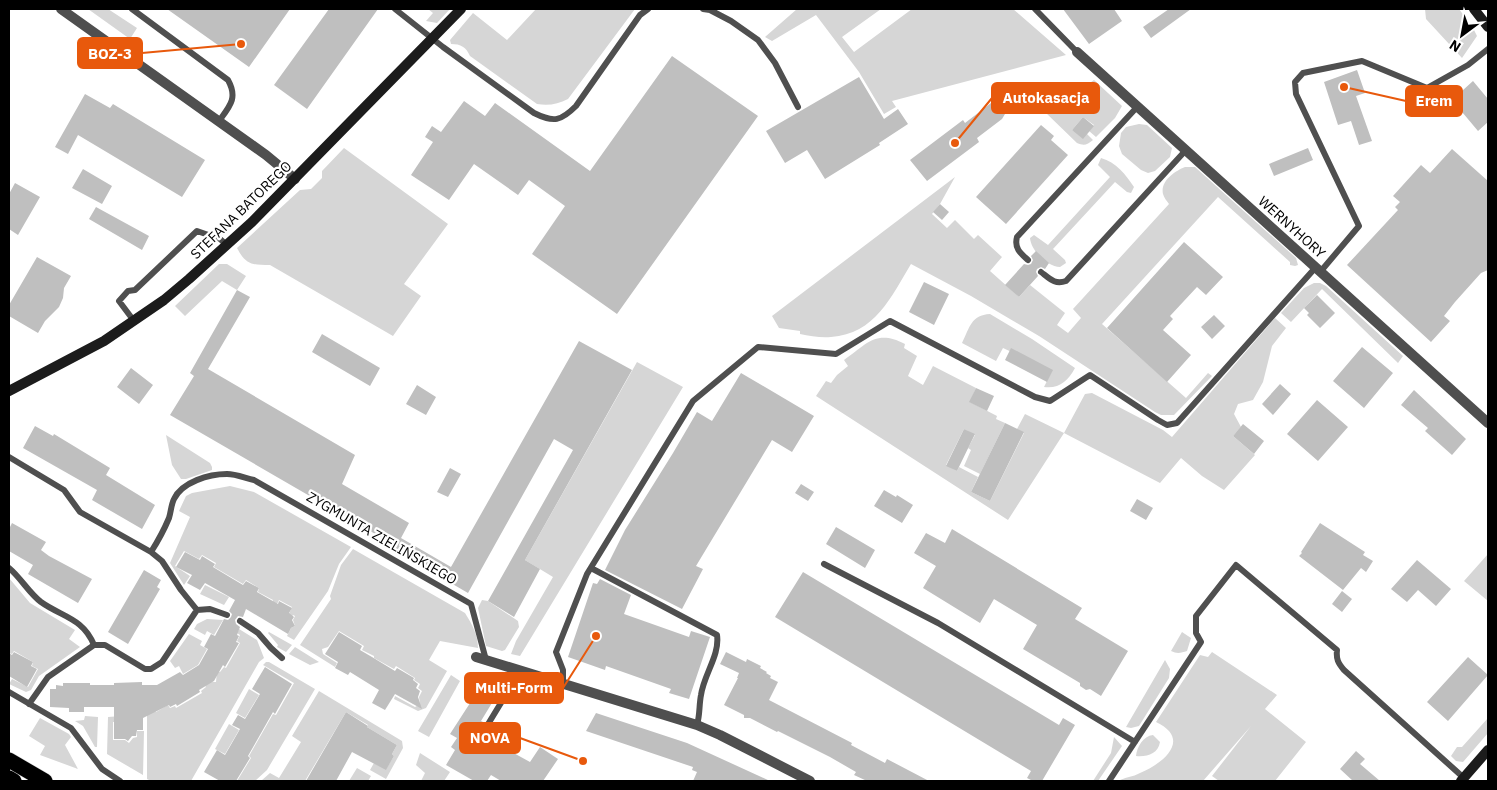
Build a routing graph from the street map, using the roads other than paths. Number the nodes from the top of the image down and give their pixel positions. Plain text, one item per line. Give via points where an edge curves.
1 (61, 9) edge
2 (132, 9) edge
3 (395, 9) edge
4 (462, 9) edge
5 (648, 9) edge
6 (703, 9) edge
7 (1035, 9) edge
8 (1474, 9) edge
9 (1488, 27) edge
10 (432, 39) junction
11 (1488, 49) edge
12 (1077, 52) joint
13 (798, 106) dead end
14 (1138, 106) junction
15 (219, 121) junction
16 (1186, 150) junction
17 (295, 179) junction
18 (227, 245) junction
19 (1028, 260) dead end
20 (1318, 269) junction
21 (1041, 272) dead end
22 (134, 321) junction
23 (9, 391) edge
24 (1488, 423) edge
25 (9, 457) edge
26 (151, 552) junction
27 (824, 564) dead end
28 (9, 568) edge
29 (591, 568) junction
30 (198, 610) junction
31 (227, 615) dead end
32 (240, 621) dead end
33 (94, 646) junction
34 (282, 658) dead end
35 (481, 658) joint
36 (521, 670) junction
37 (563, 683) junction
38 (9, 692) edge
39 (30, 704) junction
40 (697, 725) junction
41 (479, 739) dead end
42 (1135, 742) junction
43 (1488, 750) edge
44 (9, 760) edge
45 (9, 778) edge
46 (1462, 780) edge
47 (14, 781) edge
48 (45, 781) edge
49 (120, 781) edge
50 (810, 781) edge
51 (1109, 781) edge

1 - 15 street
2 - 15 lane via 228,80 233,88 233,98
3 - 10 lane
4 - 10 street, STEFANA BATOREGO
5 - 10 lane via 640,15 576,106 565,118 555,120 534,114
6 - 13 lane via 733,22 758,40
7 - 12 lane
8 - 9 street
10 - 17 street, STEFANA BATOREGO
11 - 20 lane via 1468,65 1427,88 1362,61 1303,73 1295,82 1296,94 1359,226
12 - 14 street, WERNYHORY
14 - 16 street, WERNYHORY
14 - 19 lane via 1017,237 1017,250
15 - 17 street
16 - 20 street, WERNYHORY
16 - 21 lane via 1066,282 1052,282
17 - 18 street, STEFANA BATOREGO
18 - 22 street, STEFANA BATOREGO via 164,300
18 - 22 lane via 197,231 119,301
20 - 24 street, WERNYHORY
20 - 29 lane via 1274,312 1177,424 1168,425 1158,420 1090,375 1050,401 1036,397 890,321 836,354 758,347 693,401
22 - 23 street, STEFANA BATOREGO via 104,341
25 - 26 lane via 64,490 80,512
26 - 30 lane via 162,561 180,590
26 - 35 lane, ZYGMUNTA ZIELIŃSKIEGO via 162,534 173,500 186,485 228,474 254,480 471,604
27 - 42 lane via 938,623
28 - 33 lane via 40,602 69,617 86,631
29 - 37 lane via 556,652 563,670
29 - 40 lane via 717,635 718,644 701,694
30 - 31 lane via 210,609
30 - 33 lane via 162,662 150,669 104,645
32 - 34 lane via 258,633
33 - 39 lane via 48,677
35 - 36 street, ZYGMUNTA ZIELIŃSKIEGO
36 - 37 street, ZYGMUNTA ZIELIŃSKIEGO
36 - 41 lane
37 - 40 street, ZYGMUNTA ZIELIŃSKIEGO
38 - 39 lane
39 - 49 lane via 71,728 102,769
40 - 50 street, ZYGMUNTA ZIELIŃSKIEGO
42 - 46 lane via 1201,642 1196,632 1196,616 1236,565 1337,650 1338,663 1344,670
42 - 51 lane
43 - 46 street
44 - 48 highway
45 - 47 highway

